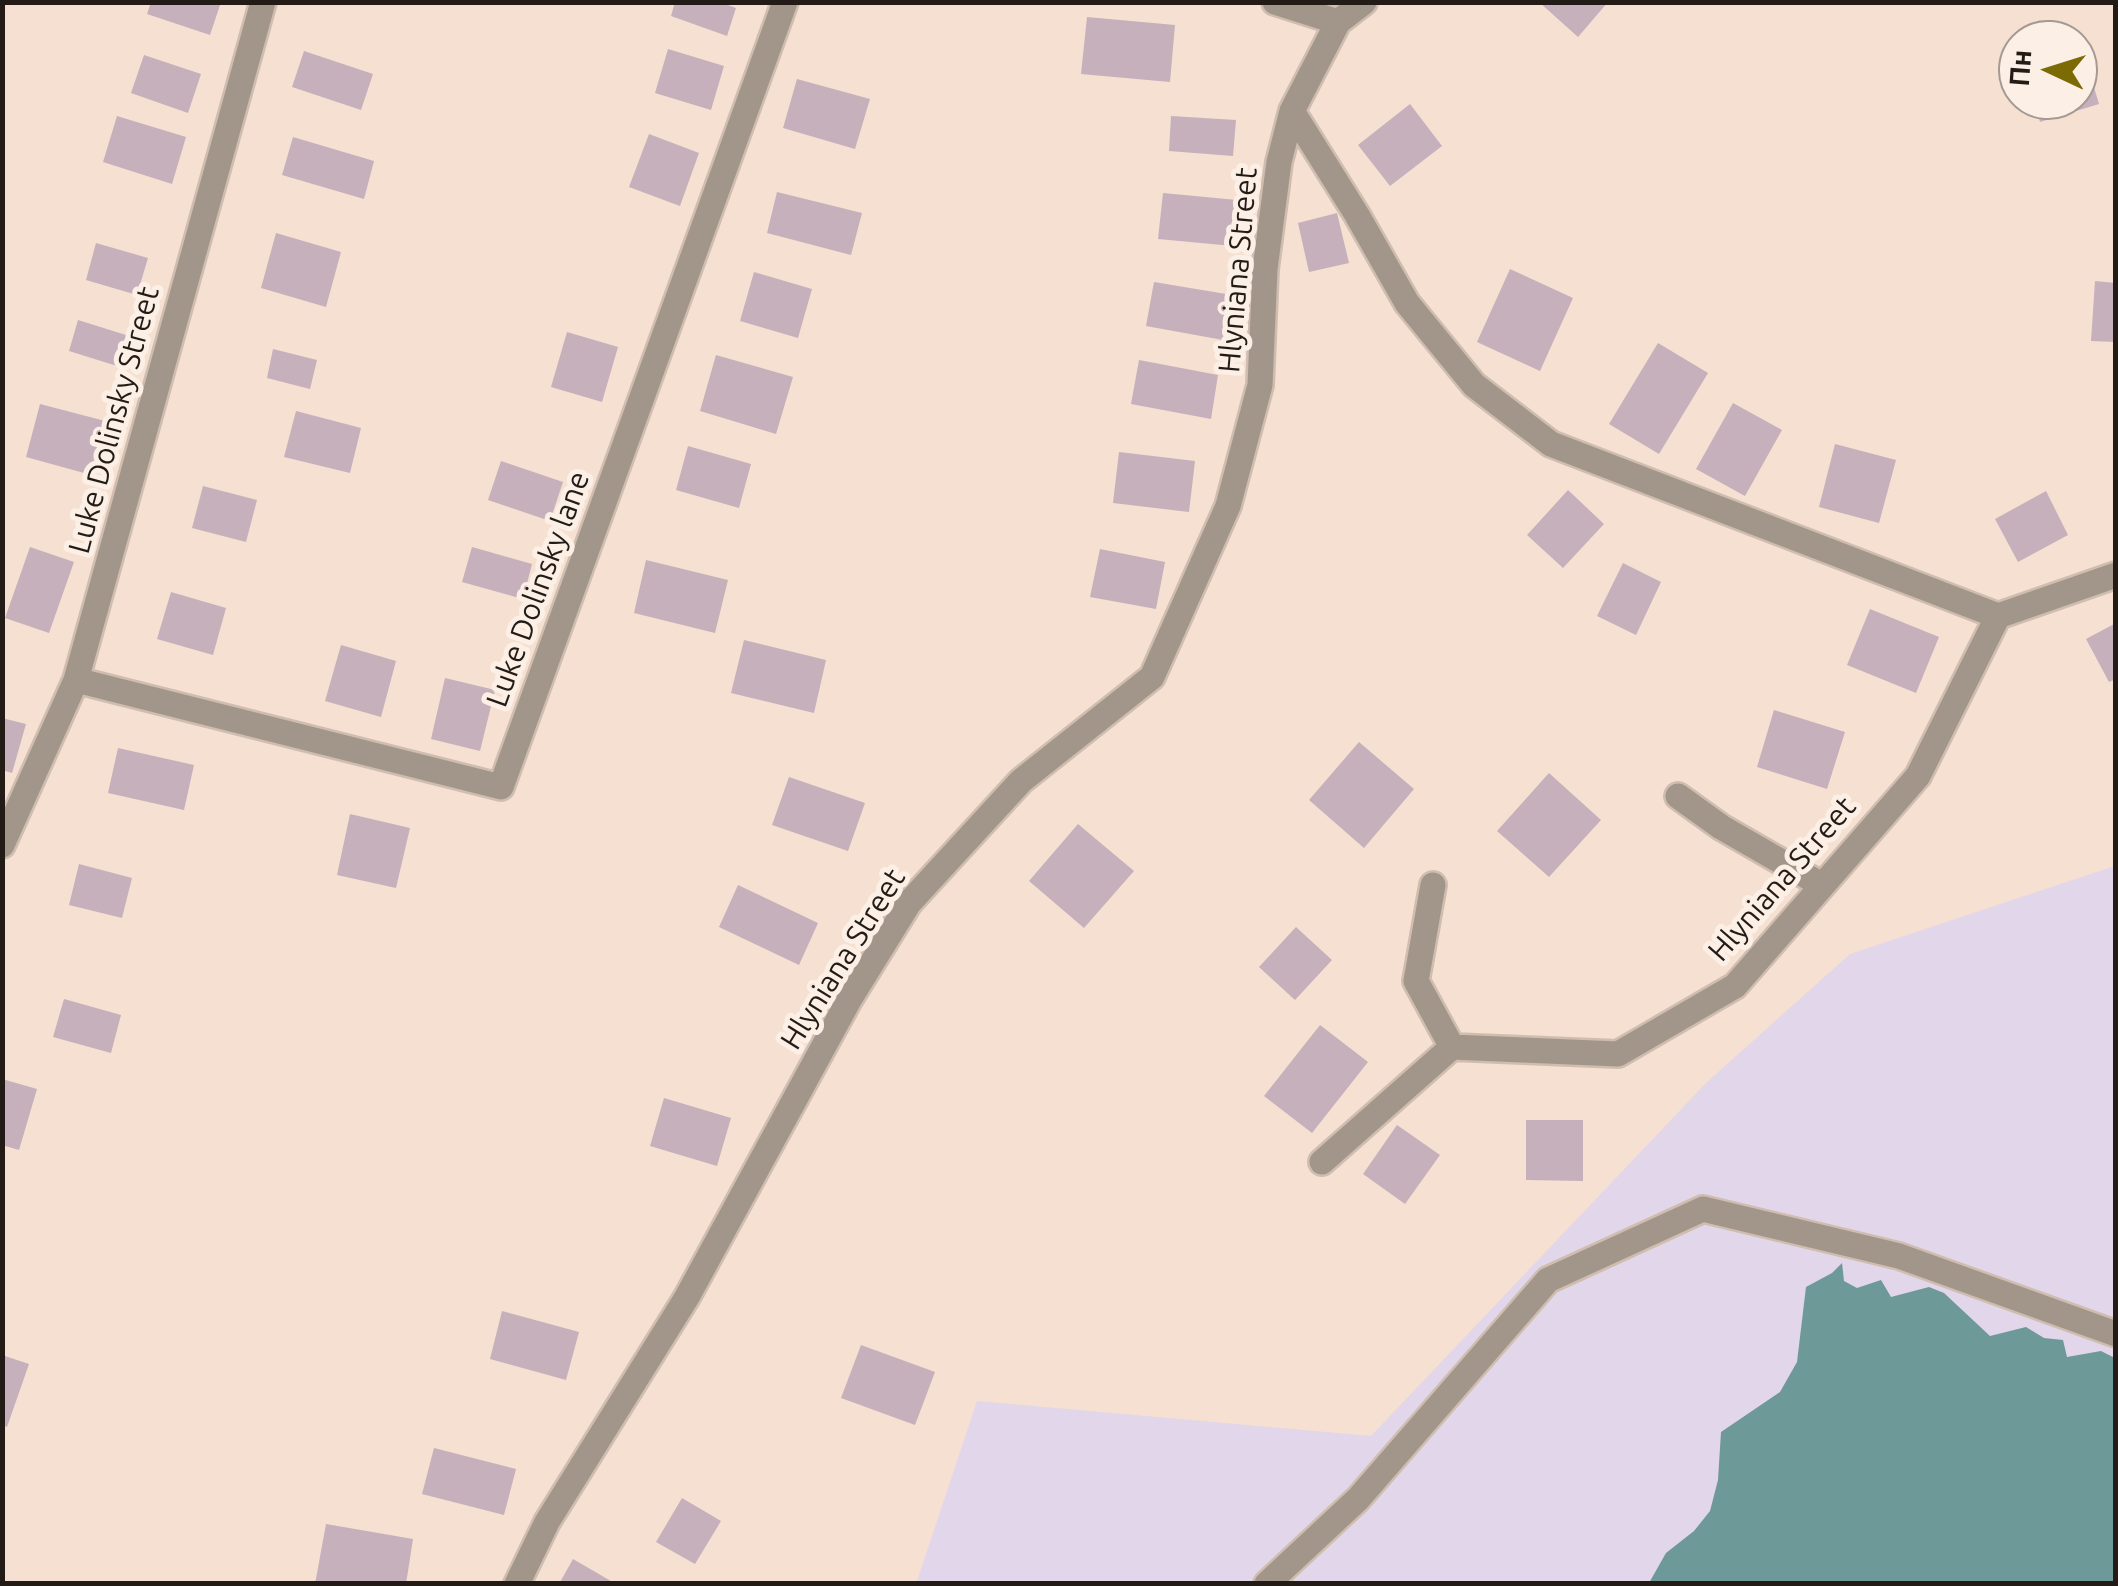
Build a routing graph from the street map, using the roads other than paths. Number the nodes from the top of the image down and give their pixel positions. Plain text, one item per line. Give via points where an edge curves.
1 (263, 2) edge
2 (785, 2) edge
3 (1276, 2) edge
4 (1364, 2) edge
5 (1338, 22) junction
6 (1292, 112) junction
7 (2116, 575) edge
8 (1998, 616) junction
9 (76, 680) junction
10 (1678, 796) dead end
11 (2, 845) edge
12 (1433, 884) dead end
13 (1820, 884) junction
14 (1452, 1048) junction
15 (1322, 1162) dead end
16 (2116, 1334) edge
17 (516, 1584) edge
18 (1266, 1584) edge

1 - 9 street, Luke Dolinsky Street
2 - 9 street, Luke Dolinsky lane via 501,787
3 - 5 street
4 - 5 street, Hlyniana Street
5 - 6 street, Hlyniana Street
6 - 8 street via 1407,303 1474,384 1551,444
6 - 17 street, Hlyniana Street via 1265,269 1260,385 1228,506 1152,677 1022,781 909,903
7 - 8 street
8 - 13 street, Hlyniana Street via 1918,776
9 - 11 street, Luke Dolinsky Street
10 - 13 street
12 - 14 street via 1416,981
13 - 14 street, Hlyniana Street via 1735,986 1618,1054
14 - 15 street
16 - 18 street via 1899,1256 1703,1209 1548,1280 1358,1499

